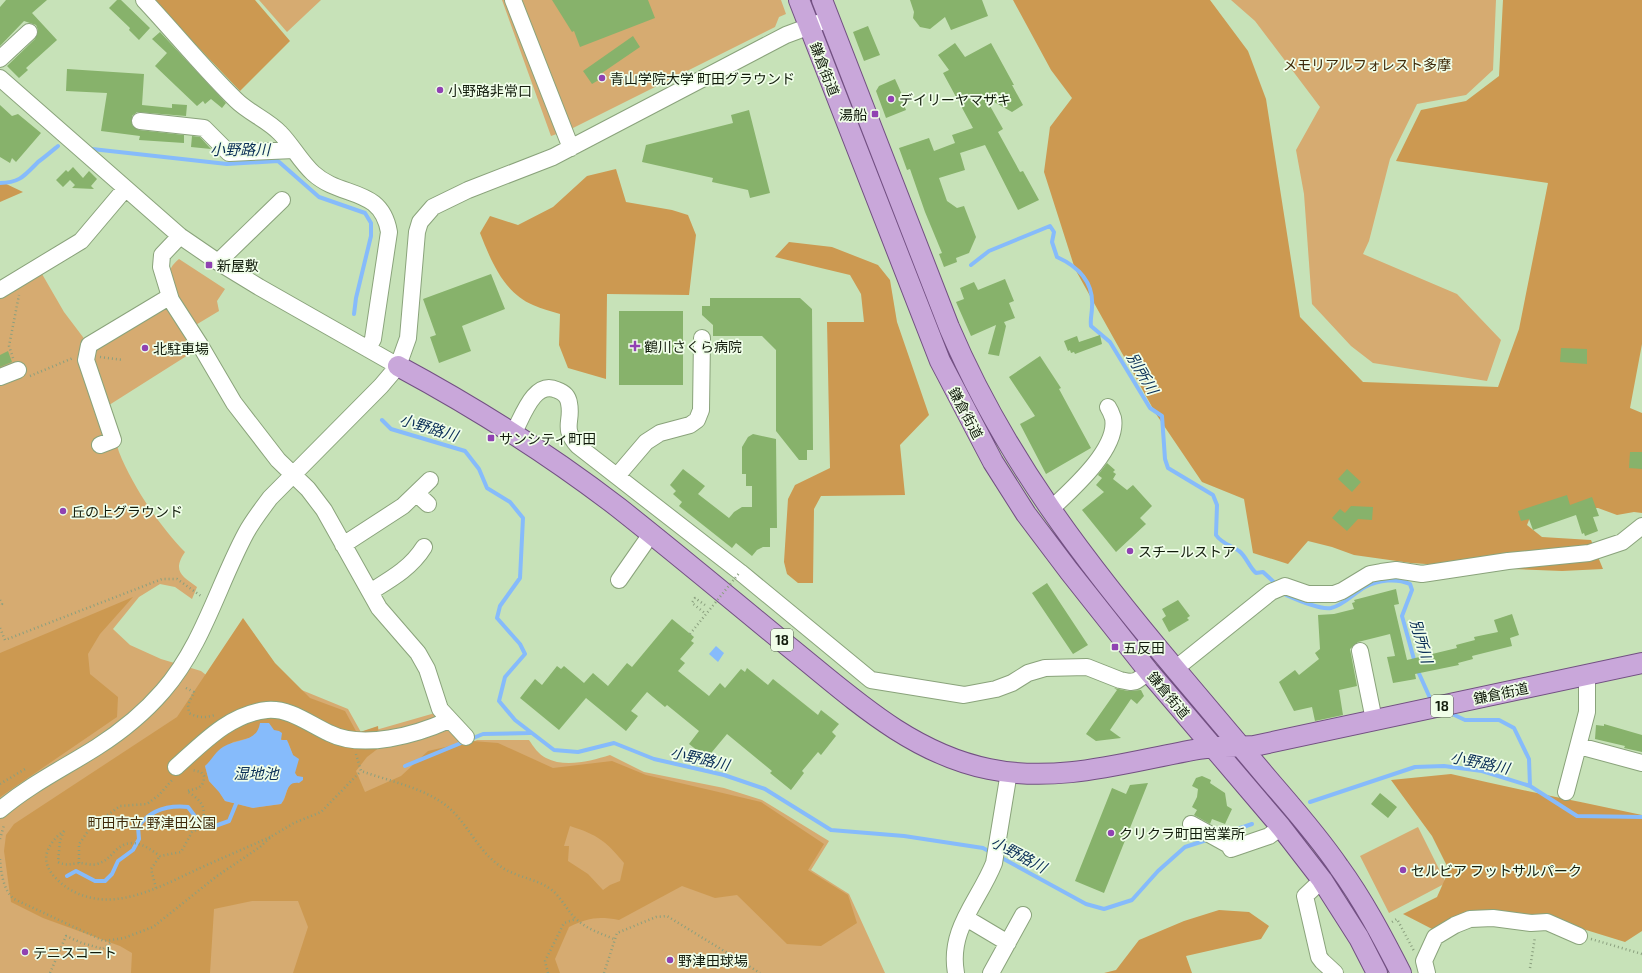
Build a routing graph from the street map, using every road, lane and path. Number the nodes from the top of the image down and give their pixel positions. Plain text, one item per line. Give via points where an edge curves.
1 (144, 0) edge
2 (513, 0) edge
3 (799, 0) edge
4 (822, 0) edge
5 (829, 19) junction
6 (809, 26) junction
7 (29, 32) dead end
8 (0, 59) edge
9 (0, 78) edge
10 (140, 121) dead end
11 (571, 148) junction
12 (294, 150) junction
13 (125, 189) junction
14 (282, 200) dead end
15 (180, 236) junction
16 (218, 262) junction
17 (22, 276) junction
18 (0, 290) edge
19 (169, 297) junction
20 (702, 338) dead end
21 (9, 346) dead end
22 (366, 348) junction
23 (87, 355) junction
24 (123, 360) dead end
25 (398, 366) junction
26 (21, 374) joint
27 (0, 378) edge
28 (1108, 407) dead end
29 (514, 432) junction
30 (100, 444) dead end
31 (293, 474) junction
32 (617, 476) junction
33 (430, 480) dead end
34 (1050, 510) junction
35 (1642, 526) edge
36 (651, 534) junction
37 (342, 545) junction
38 (424, 547) dead end
39 (740, 572) junction
40 (619, 580) dead end
41 (370, 592) junction
42 (201, 596) dead end
43 (0, 600) edge
44 (0, 605) edge
45 (705, 605) dead end
46 (706, 614) junction
47 (0, 628) edge
48 (690, 634) dead end
49 (1360, 651) dead end
50 (1642, 663) edge
51 (1175, 669) junction
52 (1149, 672) junction
53 (1587, 675) junction
54 (186, 688) dead end
55 (218, 713) dead end
56 (449, 720) junction
57 (1374, 720) junction
58 (466, 737) dead end
59 (352, 741) junction
60 (1579, 746) junction
61 (1212, 747) junction
62 (1242, 747) junction
63 (1642, 763) edge
64 (181, 768) junction
65 (25, 769) dead end
66 (361, 771) junction
67 (1009, 772) junction
68 (1, 782) edge
69 (1566, 792) dead end
70 (0, 810) edge
71 (4, 825) dead end
72 (1195, 827) dead end
73 (1281, 827) junction
74 (272, 836) junction
75 (0, 839) edge
76 (160, 856) junction
77 (0, 859) edge
78 (79, 863) junction
79 (1322, 880) junction
80 (156, 888) junction
81 (1023, 915) dead end
82 (966, 918) junction
83 (576, 919) junction
84 (1396, 919) dead end
85 (1538, 922) junction
86 (1579, 936) joint
87 (614, 939) junction
88 (112, 941) junction
89 (1008, 943) junction
90 (1418, 945) dead end
91 (1642, 954) edge
92 (1530, 968) dead end
93 (50, 973) edge
94 (548, 973) edge
95 (604, 973) edge
96 (760, 973) edge
97 (956, 973) edge
98 (992, 973) edge
99 (1335, 973) edge
100 (1376, 973) edge
101 (1401, 973) edge
102 (1427, 973) edge

1 - 12 street via 237,101 279,132
2 - 11 street
3 - 6 main road, 鎌倉街道
4 - 5 main road, 鎌倉街道
5 - 6 street
5 - 34 main road, 鎌倉街道 via 960,354 997,426
6 - 11 street via 786,35
6 - 52 main road, 鎌倉街道 via 928,334 966,413 1003,479 1034,526
7 - 8 street
9 - 13 street
10 - 12 street via 204,128 229,153
11 - 25 street via 433,207 420,222 408,338
12 - 22 street via 312,172 326,183 368,199 386,218 389,232 373,339
13 - 15 street
13 - 17 street via 81,240
14 - 16 street
15 - 16 street
15 - 19 street via 162,255 161,267
16 - 22 street
17 - 18 street
17 - 21 path
19 - 23 street via 89,345
19 - 31 street via 234,403 278,460
20 - 32 street via 701,410 697,420 690,426 660,433 646,442
22 - 25 street
23 - 24 path
23 - 26 path
23 - 30 street via 86,360 113,440
25 - 29 main road, 18
25 - 31 street via 359,409
26 - 27 street
28 - 34 street via 1113,419 1109,443 1094,464
29 - 32 street via 531,398 537,392 554,388 567,396 568,429 571,438
29 - 36 main road, 18 via 569,470
31 - 37 street via 324,510
31 - 70 street via 270,498 246,532 199,636 164,690 114,736 34,785
32 - 39 street
33 - 37 street via 422,499 403,506
34 - 51 main road, 鎌倉街道
35 - 51 street via 1622,542 1589,553 1508,560 1422,574 1396,570 1381,572 1370,574 1334,594 1308,594 1285,586 1271,592
36 - 40 street
36 - 67 main road, 18 via 857,702 899,732 921,745 966,764
37 - 41 street
38 - 41 street via 417,558 402,572
39 - 46 path, bridge
39 - 52 street via 871,680 964,695 996,689 1028,673 1045,668 1087,667 1130,682
41 - 56 street via 379,608 418,652 440,709
42 - 47 path via 177,579 162,579 5,640
43 - 44 path
45 - 46 path via 695,598 692,603
46 - 48 path, bridge
49 - 57 street
50 - 53 main road, 鎌倉街道 / 18
51 - 62 main road, 鎌倉街道
52 - 61 main road, 鎌倉街道
53 - 57 main road, 鎌倉街道 / 18
53 - 60 street via 1587,712
54 - 55 path via 194,692 188,705 189,713 207,718
56 - 58 street
56 - 59 street via 418,732
57 - 62 main road, 鎌倉街道 / 18
59 - 64 street via 328,733 299,717 269,710 244,716 223,726
59 - 66 path
60 - 63 street
60 - 69 street
61 - 62 main road, 鎌倉街道 / 18
61 - 67 main road, 18 via 1075,773
61 - 73 main road
62 - 101 main road via 1301,816 1339,866 1379,930
64 - 76 path via 201,772 204,776 201,788 187,791 200,800 205,811 202,827 192,832 181,852
64 - 78 path via 159,795 147,804 120,806 91,827 79,844
65 - 68 path
66 - 74 path via 321,812
66 - 83 path via 425,794 447,807 498,865 514,875 548,887 560,897
67 - 82 street via 994,863
71 - 75 path
72 - 73 street via 1229,846 1231,850 1269,836
73 - 79 main road
74 - 80 path
74 - 88 path via 153,927
76 - 78 path via 135,842 128,843 116,850 110,858 95,865
76 - 80 path via 151,869
77 - 88 path via 8,894 14,899 104,941
78 - 80 path via 64,865 58,862 60,840 64,831 49,847 46,863 52,874 72,891 99,899 118,899 137,896
79 - 99 street via 1305,896 1320,957
79 - 100 main road via 1359,938
81 - 89 street
82 - 89 street
82 - 97 street via 955,946
83 - 87 path via 588,928
83 - 94 path via 564,923 545,961
84 - 90 path via 1414,952
85 - 86 street via 1547,922
85 - 92 path
85 - 102 street via 1493,918 1470,919 1455,925 1432,940 1424,961
86 - 91 path
87 - 95 path
87 - 96 path via 617,933 656,916 667,916
88 - 93 path via 103,949 66,936
89 - 98 street

